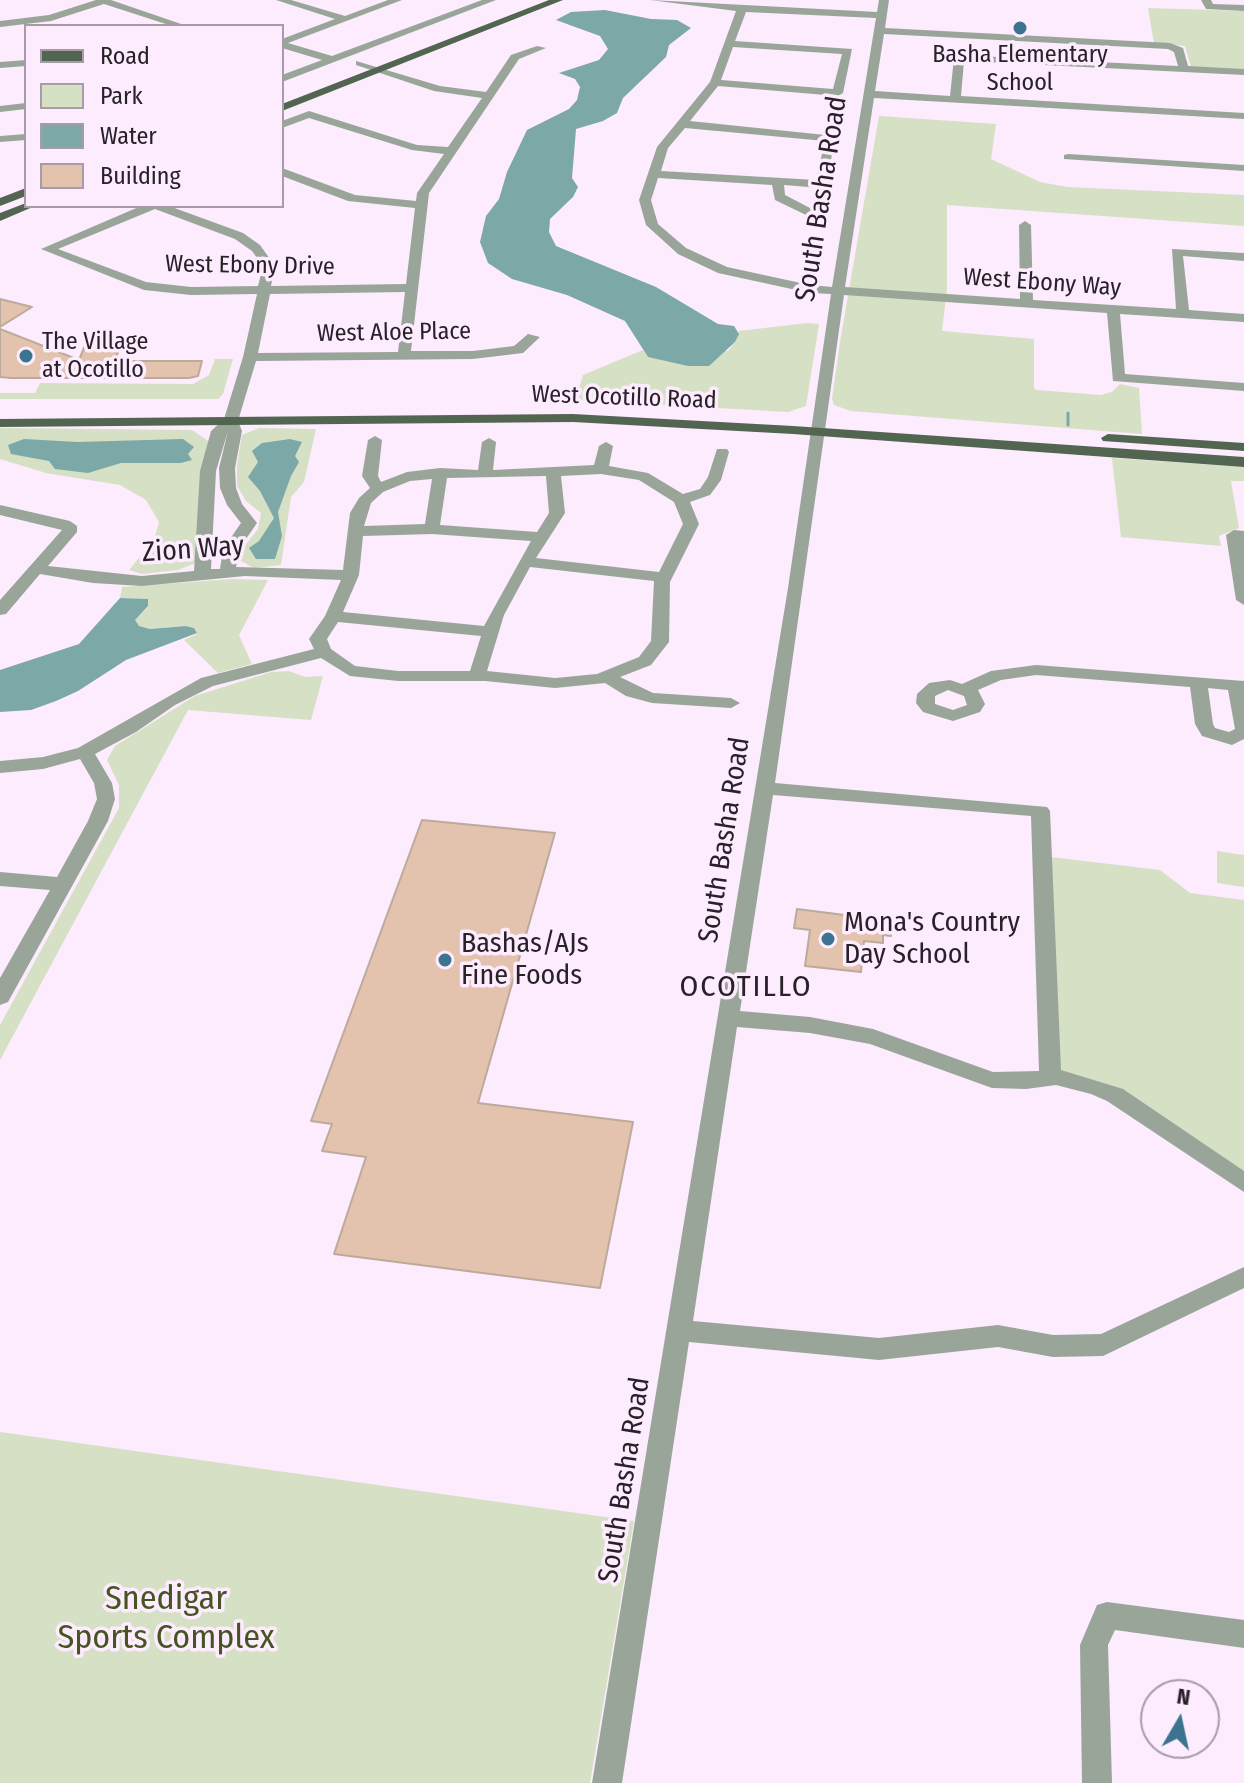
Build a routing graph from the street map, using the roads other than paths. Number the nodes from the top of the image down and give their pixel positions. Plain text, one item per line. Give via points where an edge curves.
1 (103, 0) edge
2 (281, 0) edge
3 (397, 0) edge
4 (491, 0) edge
5 (525, 0) edge
6 (558, 0) edge
7 (655, 0) edge
8 (818, 0) edge
9 (884, 0) edge
10 (1208, 3) edge
11 (1244, 8) edge
12 (742, 9) junction
13 (816, 12) junction
14 (882, 15) junction
15 (345, 19) junction
16 (0, 24) edge
17 (171, 24) edge
18 (456, 27) dead end
19 (880, 31) junction
20 (442, 32) dead end
21 (284, 43) edge
22 (415, 43) dead end
23 (731, 44) junction
24 (284, 45) edge
25 (541, 48) dead end
26 (374, 58) dead end
27 (333, 60) junction
28 (24, 63) edge
29 (360, 63) junction
30 (0, 65) edge
31 (347, 68) dead end
32 (1184, 69) junction
33 (381, 70) junction
34 (1244, 72) edge
35 (284, 78) edge
36 (715, 83) junction
37 (868, 94) junction
38 (487, 95) junction
39 (955, 99) junction
40 (24, 106) edge
41 (284, 107) edge
42 (0, 109) edge
43 (1244, 116) edge
44 (284, 124) edge
45 (681, 124) junction
46 (24, 137) edge
47 (0, 139) edge
48 (449, 151) junction
49 (1068, 157) dead end
50 (1244, 168) edge
51 (284, 173) edge
52 (652, 174) junction
53 (778, 183) junction
54 (24, 193) edge
55 (0, 202) edge
56 (419, 205) junction
57 (24, 208) edge
58 (150, 208) edge
59 (161, 208) edge
60 (806, 211) dead end
61 (0, 217) edge
62 (1025, 225) dead end
63 (1244, 257) edge
64 (411, 288) junction
65 (264, 290) junction
66 (837, 291) junction
67 (1027, 304) junction
68 (1113, 309) junction
69 (1183, 314) junction
70 (1244, 318) edge
71 (533, 337) dead end
72 (404, 356) junction
73 (250, 357) junction
74 (1244, 387) edge
75 (0, 411) edge
76 (233, 415) junction
77 (0, 423) edge
78 (817, 426) junction
79 (375, 440) dead end
80 (489, 442) dead end
81 (606, 446) dead end
82 (1244, 447) edge
83 (722, 452) dead end
84 (1244, 462) edge
85 (601, 469) junction
86 (553, 471) junction
87 (440, 473) junction
88 (485, 475) junction
89 (378, 489) junction
90 (681, 500) junction
91 (0, 510) edge
92 (432, 529) junction
93 (357, 531) junction
94 (207, 533) junction
95 (245, 533) junction
96 (1239, 535) edge
97 (543, 537) junction
98 (525, 562) junction
99 (38, 569) junction
100 (227, 573) junction
101 (351, 575) junction
102 (202, 576) junction
103 (663, 577) junction
104 (1244, 600) edge
105 (0, 610) edge
106 (333, 616) junction
107 (489, 632) junction
108 (324, 652) junction
109 (477, 676) junction
110 (607, 677) junction
111 (1198, 682) junction
112 (1240, 686) edge
113 (965, 689) dead end
114 (731, 703) dead end
115 (1244, 730) edge
116 (85, 752) junction
117 (0, 767) edge
118 (764, 788) junction
119 (0, 879) edge
120 (64, 884) junction
121 (0, 997) edge
122 (728, 1018) junction
123 (1050, 1078) junction
124 (1244, 1183) edge
125 (1244, 1277) edge
126 (679, 1330) junction
127 (1244, 1634) edge
128 (607, 1783) edge
129 (1097, 1783) edge

1 - 16 street via 51,18
1 - 17 street
2 - 15 street
3 - 15 street
4 - 27 street
5 - 18 main road
6 - 33 main road
7 - 12 street
8 - 13 street
9 - 14 street, South Basha Road
10 - 11 street
12 - 13 street
12 - 23 street
13 - 14 street
14 - 19 street, South Basha Road
15 - 21 street
19 - 32 street via 1170,46 1179,50
19 - 37 street, South Basha Road
20 - 22 main road
23 - 36 street
23 - 36 street via 848,51 838,93
24 - 27 street
25 - 38 street via 515,57
26 - 29 main road
27 - 35 street
28 - 30 street
29 - 31 main road
29 - 33 street
32 - 34 street
32 - 39 street via 959,58
33 - 38 street via 438,89
33 - 41 main road
36 - 45 street
37 - 39 street
37 - 66 street, South Basha Road
38 - 48 street
39 - 43 street
40 - 42 street
44 - 48 street via 309,114 416,148
45 - 52 street via 663,147
45 - 53 street via 831,138 821,184
46 - 47 street
48 - 56 street
49 - 50 street
51 - 56 street via 352,198
52 - 53 street
52 - 66 street, West Ebony Way via 645,200 652,225 682,251 723,270
53 - 60 street via 779,197
54 - 55 main road
56 - 64 street
57 - 61 main road
58 - 65 street, West Ebony Drive via 47,249 144,286
59 - 65 street via 239,236 256,248 269,266
62 - 67 street
63 - 69 street via 1176,252
64 - 65 street, West Ebony Drive
64 - 72 street
65 - 73 street
66 - 67 street, West Ebony Way
66 - 78 street, South Basha Road
67 - 68 street, West Ebony Way
68 - 69 street, West Ebony Way
68 - 74 street via 1118,378
69 - 70 street, West Ebony Way
71 - 72 street, West Aloe Place via 518,350
72 - 73 street, West Aloe Place
73 - 76 street
75 - 76 main road, West Ocotillo Road
76 - 77 main road, West Ocotillo Road
76 - 78 main road, West Ocotillo Road
76 - 94 street via 218,431 208,471
76 - 95 street via 228,488 249,523
78 - 82 main road, West Ocotillo Road
78 - 84 main road, West Ocotillo Road
78 - 118 street, South Basha Road
79 - 89 street via 370,476
80 - 88 street
81 - 85 street
83 - 90 street via 716,477 705,492
85 - 86 street
85 - 90 street via 643,476
86 - 88 street
86 - 97 street via 557,513
87 - 88 street
87 - 89 street via 407,477
87 - 92 street
89 - 93 street via 359,511
90 - 103 street via 691,524
91 - 99 street via 71,529
92 - 93 street
92 - 97 street
93 - 101 street
94 - 95 street
94 - 102 street
95 - 100 street via 231,549
96 - 104 street
97 - 98 street
98 - 103 street
98 - 107 street
99 - 102 street, Zion Way via 142,581
99 - 105 street
100 - 101 street, Zion Way
100 - 102 street, Zion Way
101 - 106 street
103 - 110 street via 660,642 645,661
106 - 107 street
106 - 108 street via 318,639
107 - 109 street
108 - 109 street via 350,671
108 - 116 street via 207,682
109 - 110 street via 555,683
110 - 114 street via 652,698
111 - 112 street
111 - 113 street via 1036,670 997,675
111 - 115 street via 1208,732 1232,739
112 - 115 street
116 - 117 street
116 - 120 street via 106,799
118 - 122 street, South Basha Road
118 - 123 street via 1040,811
119 - 120 street
120 - 121 street
122 - 123 street via 873,1037 992,1080
122 - 126 street, South Basha Road
123 - 124 street via 1115,1095
125 - 126 street via 1103,1345 1053,1346 998,1336 879,1349
126 - 128 street, South Basha Road
127 - 129 street via 1107,1615 1094,1645

